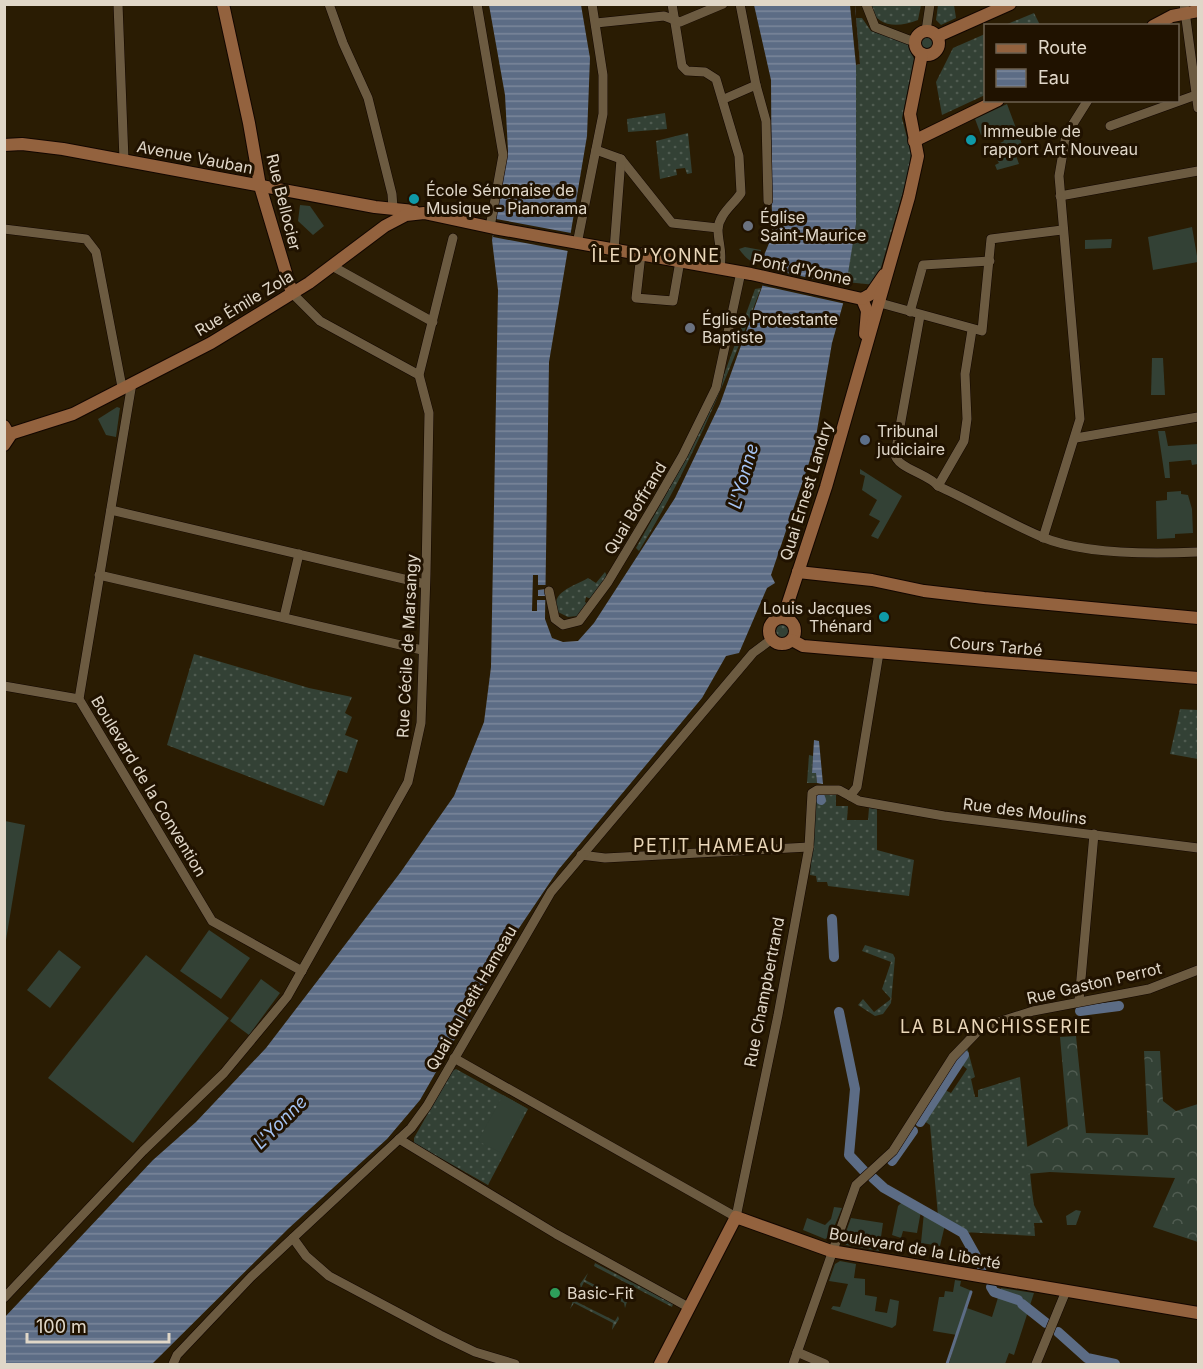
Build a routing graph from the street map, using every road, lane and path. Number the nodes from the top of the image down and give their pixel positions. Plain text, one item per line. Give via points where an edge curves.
1 (118, 4) edge
2 (223, 4) edge
3 (329, 4) edge
4 (477, 4) edge
5 (592, 4) edge
6 (672, 4) edge
7 (723, 4) edge
8 (740, 4) edge
9 (866, 4) edge
10 (930, 4) edge
11 (1010, 4) edge
12 (1184, 9) edge
13 (1198, 11) edge
14 (674, 18) junction
15 (596, 23) junction
16 (1157, 24) edge
17 (926, 31) junction
18 (938, 36) junction
19 (916, 40) junction
20 (1194, 44) edge
21 (922, 54) junction
22 (756, 85) junction
23 (1196, 95) junction
24 (724, 99) junction
25 (1179, 101) edge
26 (994, 102) edge
27 (1087, 102) edge
28 (1177, 102) edge
29 (1198, 108) edge
30 (1110, 126) dead end
31 (914, 141) junction
32 (4, 145) edge
33 (596, 150) junction
34 (621, 159) junction
35 (124, 160) junction
36 (1198, 171) edge
37 (260, 186) junction
38 (1060, 196) junction
39 (768, 201) dead end
40 (380, 208) junction
41 (393, 208) junction
42 (424, 213) junction
43 (385, 226) junction
44 (492, 228) junction
45 (718, 228) junction
46 (4, 229) edge
47 (1062, 230) junction
48 (453, 238) dead end
49 (573, 243) junction
50 (614, 250) junction
51 (641, 254) junction
52 (893, 255) junction
53 (680, 261) junction
54 (990, 261) junction
55 (332, 266) junction
56 (720, 268) junction
57 (741, 272) junction
58 (292, 293) junction
59 (859, 298) junction
60 (880, 303) junction
61 (910, 312) junction
62 (920, 315) junction
63 (433, 321) junction
64 (977, 330) junction
65 (859, 374) junction
66 (419, 375) junction
67 (127, 385) junction
68 (1198, 417) edge
69 (6, 435) edge
70 (1076, 438) junction
71 (938, 486) junction
72 (111, 510) junction
73 (1043, 538) junction
74 (1198, 552) edge
75 (298, 554) junction
76 (798, 572) junction
77 (99, 574) junction
78 (425, 584) junction
79 (549, 591) dead end
80 (284, 617) junction
81 (783, 618) junction
82 (1198, 618) edge
83 (772, 639) junction
84 (792, 640) junction
85 (422, 650) junction
86 (879, 653) junction
87 (1198, 678) edge
88 (4, 686) edge
89 (79, 699) junction
90 (850, 796) junction
91 (1094, 834) junction
92 (809, 847) junction
93 (1198, 848) edge
94 (581, 855) junction
95 (1198, 970) edge
96 (302, 971) junction
97 (1079, 1001) junction
98 (454, 1058) junction
99 (399, 1139) junction
100 (736, 1217) junction
101 (293, 1238) junction
102 (831, 1251) junction
103 (1066, 1291) junction
104 (4, 1298) edge
105 (690, 1308) junction
106 (1198, 1313) edge
107 (797, 1352) junction
108 (173, 1365) edge
109 (515, 1365) edge
110 (660, 1365) edge
111 (793, 1365) edge
112 (825, 1365) edge
113 (1036, 1365) edge

1 - 35 street
2 - 37 main road, Rue Bellocier
3 - 41 street via 368,98
4 - 44 street via 503,155
5 - 15 street
6 - 14 street
7 - 14 street via 680,22
8 - 22 street
9 - 19 street via 875,27
10 - 17 street
11 - 18 main road
12 - 13 main road
12 - 16 main road
12 - 20 street
14 - 15 street
14 - 24 street via 684,69 716,79
15 - 33 street via 603,114
17 - 18 main road
17 - 19 main road
18 - 21 main road via 937,51
19 - 21 main road
20 - 23 street
21 - 31 main road via 910,114
22 - 24 street
22 - 39 street via 766,121
23 - 25 street
23 - 29 street
24 - 45 street via 739,156 741,193 727,208
26 - 31 main road
27 - 38 street via 1066,135
28 - 30 street
31 - 52 main road via 917,161
32 - 35 main road, Avenue Vauban via 22,144
33 - 34 street
33 - 49 street
34 - 45 street via 672,223
34 - 50 street
35 - 37 main road, Avenue Vauban
36 - 38 street
37 - 40 main road, Avenue Vauban
37 - 58 main road, Rue Bellocier
38 - 47 street
40 - 41 main road, Avenue Vauban
40 - 43 main road
41 - 42 main road, Avenue Vauban
42 - 43 main road, Rue Émile Zola via 406,215
42 - 44 main road, Rue Émile Zola
43 - 55 main road, Rue Émile Zola
44 - 49 main road, Rue Émile Zola
45 - 56 street
46 - 67 street via 86,239 96,252
47 - 54 street via 991,239
47 - 70 street via 1080,419
48 - 63 street, Rue Cécile de Marsangy
49 - 50 main road, Rue Émile Zola
50 - 51 main road, Pont d'Yonne
51 - 53 main road, Pont d'Yonne
51 - 53 street via 636,298 674,301
52 - 59 main road via 879,284 871,294
52 - 60 main road, Quai Ernest Landry
53 - 56 main road, Pont d'Yonne
54 - 61 street via 923,265
54 - 64 street
55 - 58 main road, Rue Émile Zola
55 - 63 street
56 - 57 main road, Pont d'Yonne
57 - 59 main road, Pont d'Yonne
57 - 79 street, Quai Boffrand via 716,388 683,455 586,615 574,624 559,623 552,614
58 - 66 street, Rue Bellocier via 320,321
58 - 67 main road, Rue Émile Zola via 211,343
59 - 65 main road, Quai Ernest Landry via 867,311
60 - 61 street
60 - 65 main road, Quai Ernest Landry
61 - 62 street
62 - 64 street
62 - 71 street via 895,459
63 - 66 street, Rue Cécile de Marsangy
64 - 71 street via 964,374 964,441
65 - 76 main road, Quai Ernest Landry
66 - 78 street, Rue Cécile de Marsangy via 429,413
67 - 69 main road, Rue Émile Zola via 72,414
67 - 72 street, Boulevard de la Convention
68 - 70 street
70 - 73 street
71 - 73 street
72 - 75 street
72 - 77 street, Boulevard de la Convention
73 - 74 street via 1130,552
75 - 78 street
75 - 80 street
76 - 81 main road, Quai Ernest Landry
76 - 82 main road via 984,598
77 - 80 street
77 - 89 street, Boulevard de la Convention
78 - 85 street, Rue Cécile de Marsangy
80 - 85 street
81 - 83 main road, Quai Ernest Landry via 770,627
81 - 84 main road via 795,628
83 - 84 main road via 784,644
83 - 94 street, Quai du Petit Hameau via 753,653
84 - 86 main road, Cours Tarbé via 803,646
85 - 96 street, Rue Cécile de Marsangy via 422,723 408,782
86 - 87 main road, Cours Tarbé
86 - 90 street via 856,788
88 - 89 street
89 - 96 street, Boulevard de la Convention via 212,921
90 - 91 street, Rue des Moulins via 859,801 944,816
90 - 92 street, Rue Champbertrand via 839,790 812,794
91 - 93 street, Rue des Moulins
91 - 97 street
92 - 94 street via 604,858
92 - 100 street, Rue Champbertrand
94 - 98 street, Quai du Petit Hameau via 551,892
95 - 97 street, Rue Gaston Perrot via 1149,989
96 - 104 street, Rue Cécile de Marsangy via 286,997 224,1073 143,1151
97 - 102 street, Rue Gaston Perrot via 981,1028 953,1057 892,1151 856,1185
98 - 99 street, Quai du Petit Hameau via 427,1106
98 - 100 street, Boulevard de la Liberté
99 - 101 street, Quai du Petit Hameau
99 - 105 street via 556,1234
100 - 102 main road, Boulevard de la Liberté
100 - 105 main road, Rue Champbertrand
101 - 108 street, Quai du Petit Hameau via 177,1355
101 - 109 street via 329,1276 466,1348
102 - 103 main road, Boulevard de la Liberté
102 - 107 street, Rue Gaston Perrot
103 - 106 main road, Boulevard de la Liberté
103 - 113 street
105 - 110 main road, Rue Champbertrand
107 - 111 street, Rue Gaston Perrot
107 - 112 street

